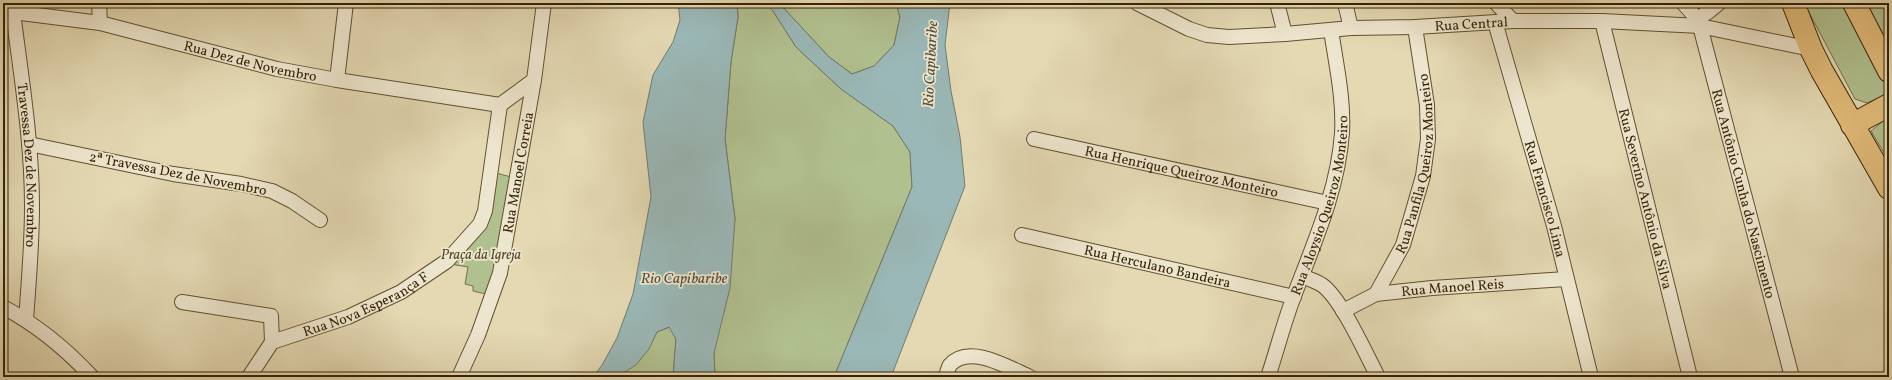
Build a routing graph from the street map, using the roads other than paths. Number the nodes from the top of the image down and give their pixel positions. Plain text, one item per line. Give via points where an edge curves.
1 (99, 3) edge
2 (346, 3) edge
3 (544, 3) edge
4 (1137, 3) edge
5 (1277, 3) edge
6 (1345, 3) edge
7 (1496, 3) edge
8 (1683, 3) edge
9 (1719, 3) edge
10 (1793, 3) edge
11 (1854, 3) edge
12 (8, 10) edge
13 (1513, 21) junction
14 (1602, 21) junction
15 (1495, 22) junction
16 (1698, 22) junction
17 (100, 23) junction
18 (1415, 27) junction
19 (1351, 28) junction
20 (1331, 30) junction
21 (1285, 34) junction
22 (1811, 49) junction
23 (1886, 65) edge
24 (337, 80) junction
25 (534, 80) junction
26 (500, 105) junction
27 (1889, 105) edge
28 (1852, 125) junction
29 (1034, 139) dead end
30 (29, 144) junction
31 (1889, 188) edge
32 (1328, 203) junction
33 (320, 220) dead end
34 (1022, 235) dead end
35 (1302, 276) junction
36 (1566, 279) junction
37 (1376, 294) junction
38 (1294, 297) junction
39 (182, 302) dead end
40 (4, 309) edge
41 (1343, 311) junction
42 (26, 319) junction
43 (272, 342) junction
44 (92, 377) edge
45 (249, 377) edge
46 (459, 377) edge
47 (946, 377) edge
48 (1030, 377) edge
49 (1268, 377) edge
50 (1378, 377) edge
51 (1591, 377) edge
52 (1690, 377) edge
53 (1792, 377) edge

1 - 17 street
2 - 24 street
3 - 25 street, Rua Manoel Correia
4 - 21 street, Rua Central via 1172,22 1207,34
5 - 21 street
6 - 19 street
7 - 13 street
8 - 16 street
9 - 16 street
10 - 22 highway
11 - 23 highway
12 - 17 street, Rua Dez de Novembro
12 - 30 street, Travessa Dez de Novembro
13 - 14 street, Rua Central
13 - 15 street, Rua Central
14 - 16 street, Rua Central
14 - 52 street, Rua Severino Antônio da Silva
15 - 18 street, Rua Central
15 - 36 street, Rua Francisco Lima via 1554,226
16 - 22 street, Rua Central
16 - 53 street, Rua Antônio Cunha do Nascimento
17 - 24 street, Rua Dez de Novembro via 276,69
18 - 19 street, Rua Central
18 - 37 street, Rua Panfila Queiroz Monteiro via 1427,105 1428,139 1423,176 1403,245
19 - 20 street, Rua Central
20 - 21 street, Rua Central
20 - 32 street, Rua Aloysio Queiroz Monteiro via 1340,93 1342,132 1338,168
22 - 28 highway
24 - 26 street, Rua Dez de Novembro
25 - 26 street, Rua Manoel Correia
25 - 46 street, Rua Manoel Correia via 500,273 478,335
26 - 43 street, Rua Nova Esperança F via 485,211 480,224 447,261 401,292 354,314
27 - 28 highway
28 - 31 highway
29 - 32 street, Rua Henrique Queiroz Monteiro
30 - 33 street, 2ª Travessa Dez de Novembro via 272,191
30 - 42 street, Travessa Dez de Novembro via 32,206
32 - 35 street, Rua Aloysio Queiroz Monteiro
34 - 38 street, Rua Herculano Bandeira
35 - 38 street, Rua Aloysio Queiroz Monteiro
35 - 41 street via 1322,285
36 - 37 street, Rua Manoel Reis
36 - 51 street, Rua Francisco Lima
37 - 41 street, Rua Manoel Reis
38 - 49 street, Rua Aloysio Queiroz Monteiro
39 - 43 street via 271,316
40 - 42 street
41 - 50 street
42 - 44 street via 50,336
43 - 45 street
47 - 48 street via 950,366 961,357 972,356 989,359

